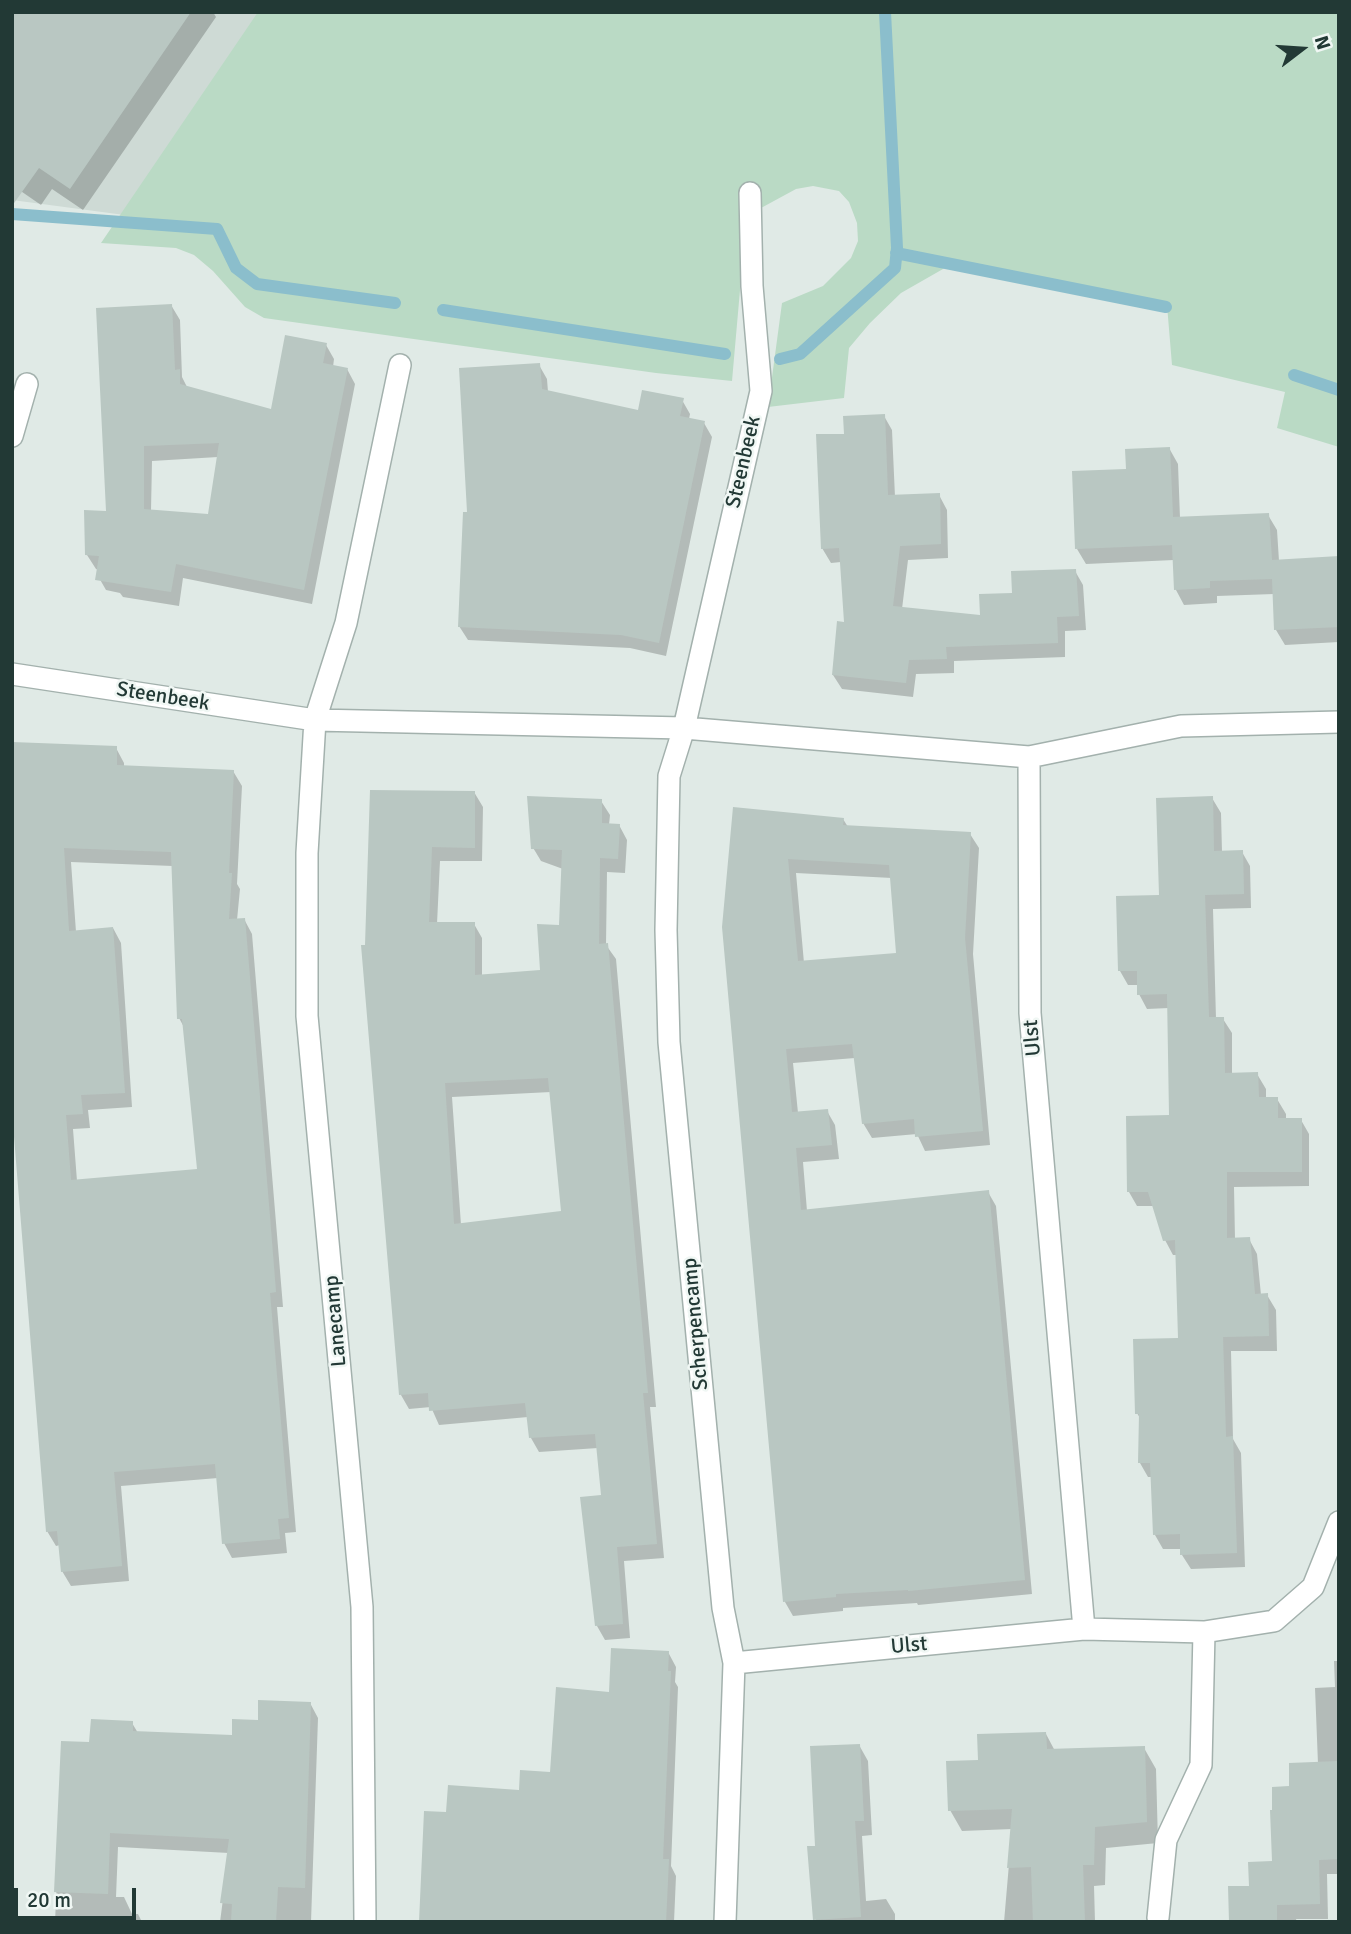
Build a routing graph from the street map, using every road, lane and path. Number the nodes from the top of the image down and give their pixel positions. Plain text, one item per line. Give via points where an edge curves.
1 (750, 193) dead end
2 (400, 365) dead end
3 (27, 384) dead end
4 (12, 436) edge
5 (12, 674) edge
6 (314, 720) junction
7 (1339, 722) edge
8 (684, 727) junction
9 (1029, 757) junction
10 (1339, 1522) edge
11 (1084, 1629) junction
12 (1205, 1632) junction
13 (734, 1663) junction
14 (1158, 1918) dead end
15 (365, 1922) edge
16 (725, 1922) edge

1 - 8 street, Steenbeek via 761,391
2 - 6 street via 346,623
3 - 4 street
5 - 6 street, Steenbeek
6 - 8 street, Steenbeek
6 - 15 street, Lanecamp via 307,853 307,1016 362,1607
7 - 9 street via 1181,726
8 - 9 street, Steenbeek
8 - 13 street, Scherpencamp via 669,776 669,1042 723,1608
9 - 11 street, Ulst via 1030,1013
10 - 12 street, Ulst via 1313,1587 1274,1621
11 - 12 street, Ulst
11 - 13 street, Ulst
12 - 14 street via 1201,1765 1166,1840
13 - 16 street, Scherpencamp

